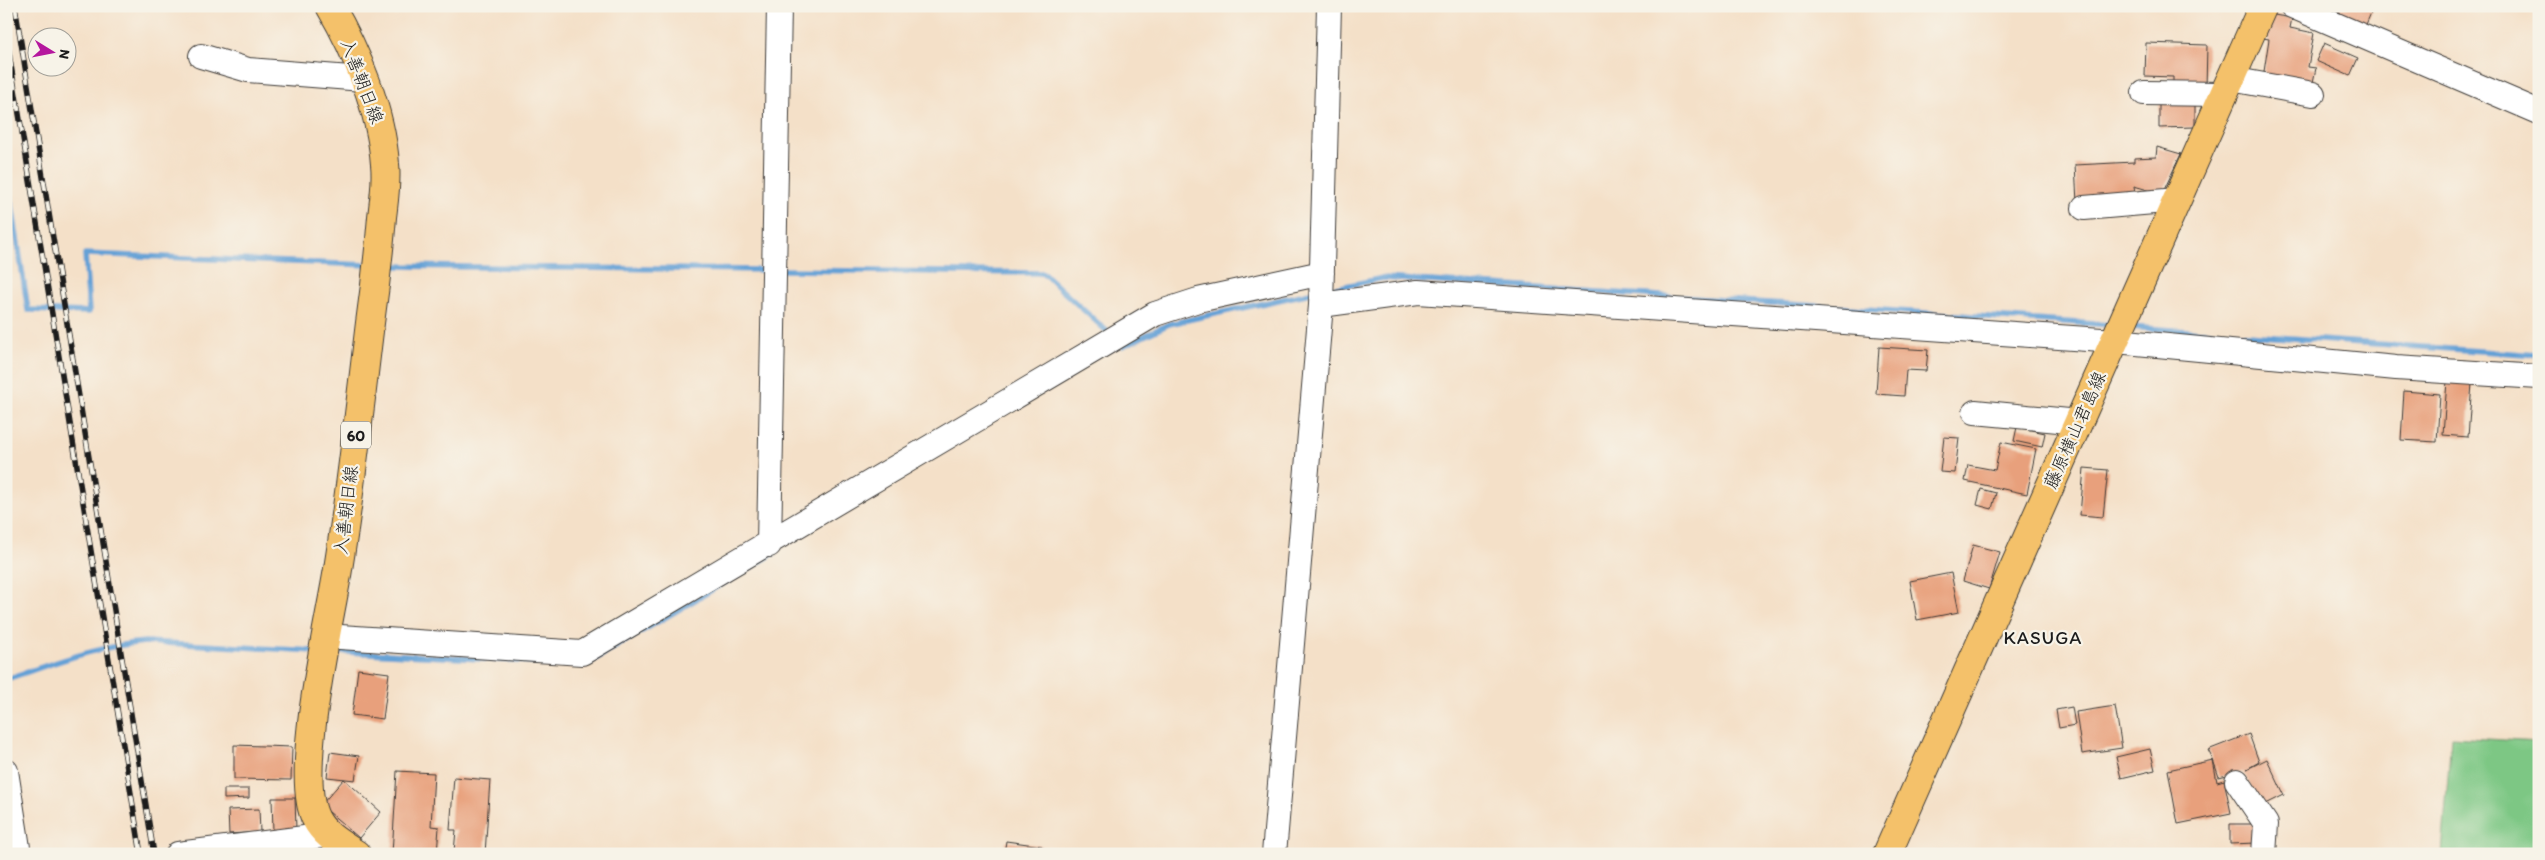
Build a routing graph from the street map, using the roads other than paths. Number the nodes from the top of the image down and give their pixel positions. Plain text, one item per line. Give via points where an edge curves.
1 (330, 6) edge
2 (779, 6) edge
3 (1329, 6) edge
4 (2263, 6) edge
5 (2292, 6) edge
6 (201, 56) dead end
7 (363, 79) junction
8 (2227, 87) junction
9 (2144, 93) dead end
10 (2314, 94) dead end
11 (2539, 112) edge
12 (2178, 200) junction
13 (2084, 208) dead end
14 (1322, 273) junction
15 (1321, 305) junction
16 (2116, 341) junction
17 (2539, 377) edge
18 (1975, 412) dead end
19 (2079, 422) junction
20 (768, 545) junction
21 (325, 636) junction
22 (6, 771) edge
23 (2237, 781) dead end
24 (328, 835) junction
25 (19, 854) edge
26 (178, 854) edge
27 (356, 854) edge
28 (1274, 854) edge
29 (1887, 854) edge
30 (2264, 854) edge

1 - 7 main road, 入善朝日線 / 60
2 - 20 street
3 - 14 street
4 - 8 main road, 藤原横山君島線
5 - 11 street
6 - 7 street via 248,70
7 - 21 main road, 入善朝日線 / 60 via 381,132 386,166 384,205 338,569
8 - 9 street
8 - 10 street
8 - 12 main road, 藤原横山君島線
12 - 13 street
12 - 16 main road, 藤原横山君島線
14 - 15 street
14 - 20 street via 1198,300 1155,314
15 - 16 street via 1418,292
15 - 28 street
16 - 17 street via 2396,368
16 - 19 main road, 藤原横山君島線
18 - 19 street
19 - 29 main road, 藤原横山君島線
20 - 21 street via 582,653
21 - 24 main road, 入善朝日線 / 60 via 309,770 315,819
22 - 25 street
23 - 30 street via 2266,824
24 - 26 street
24 - 27 main road, 入善朝日線 / 60

